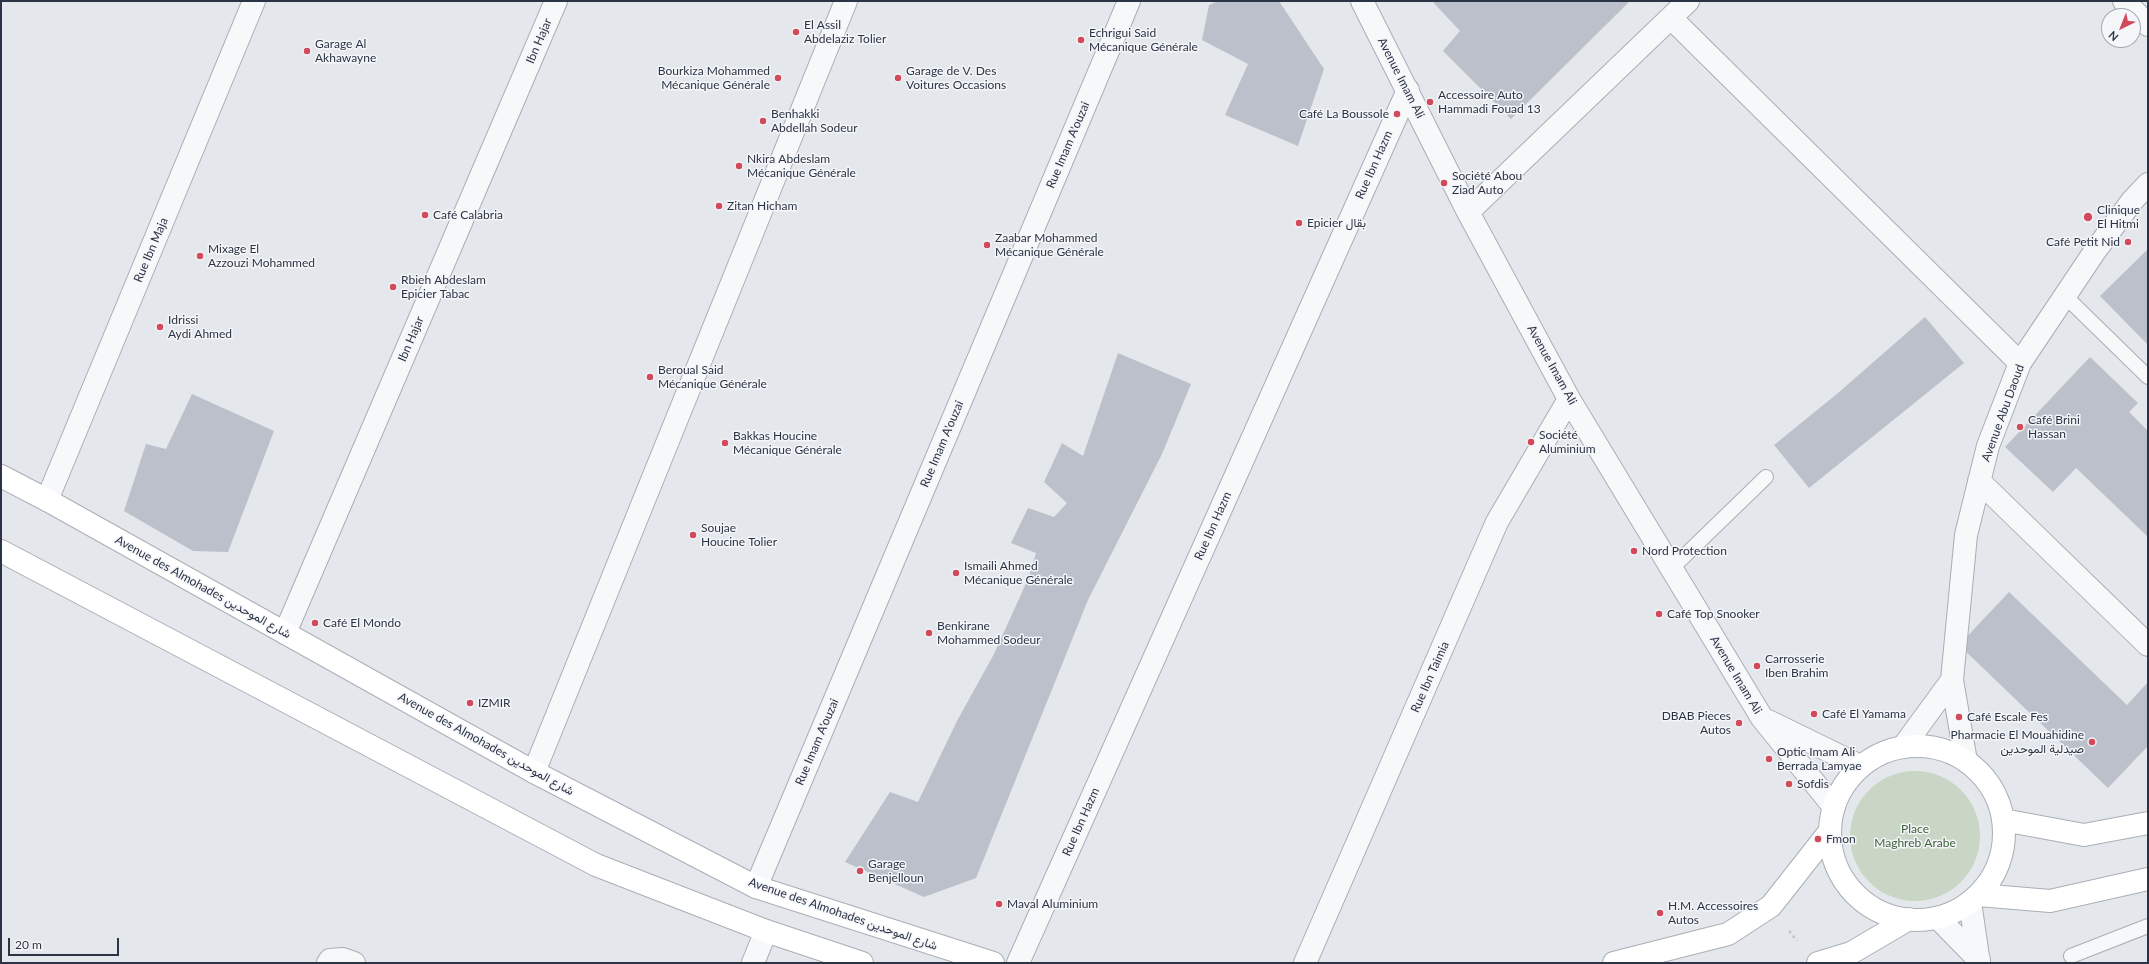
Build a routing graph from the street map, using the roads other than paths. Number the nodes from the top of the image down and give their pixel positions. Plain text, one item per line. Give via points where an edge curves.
1 (254, 1) edge
2 (556, 1) edge
3 (846, 1) edge
4 (1129, 1) edge
5 (1362, 1) edge
6 (1688, 1) edge
7 (2124, 1) edge
8 (1671, 18) junction
9 (2148, 25) edge
10 (1408, 90) junction
11 (2148, 184) edge
12 (1468, 212) junction
13 (2065, 296) junction
14 (2020, 363) junction
15 (2148, 377) edge
16 (1569, 399) junction
17 (1, 476) edge
18 (1766, 477) dead end
19 (1979, 481) junction
20 (47, 500) junction
21 (1, 551) edge
22 (1672, 568) junction
23 (285, 633) junction
24 (2148, 645) edge
25 (1952, 680) junction
26 (1762, 718) junction
27 (1903, 747) junction
28 (1966, 761) junction
29 (1860, 766) junction
30 (534, 772) junction
31 (1834, 807) junction
32 (2003, 820) junction
33 (2148, 823) edge
34 (1830, 831) junction
35 (2148, 879) edge
36 (756, 887) junction
37 (1975, 898) junction
38 (1938, 918) junction
39 (1909, 919) junction
40 (2148, 926) edge
41 (766, 931) junction
42 (2071, 956) dead end
43 (1979, 961) edge
44 (328, 963) edge
45 (354, 963) edge
46 (753, 963) edge
47 (862, 963) edge
48 (993, 963) edge
49 (1018, 963) edge
50 (1305, 963) edge
51 (1614, 963) edge
52 (1818, 963) edge

1 - 20 street, Rue Ibn Maja
2 - 23 street, Ibn Hajar
3 - 30 street
4 - 36 street, Rue Imam A'ouzai
5 - 10 street, Avenue Imam Ali
6 - 8 street
7 - 9 street
8 - 12 street
8 - 14 street
10 - 12 street, Avenue Imam Ali
10 - 49 street, Rue Ibn Hazm
11 - 13 street, Avenue Abu Daoud via 2132,201
12 - 16 street, Avenue Imam Ali
13 - 14 street, Avenue Abu Daoud
13 - 15 lane
14 - 19 street, Avenue Abu Daoud via 1988,446
16 - 22 street, Avenue Imam Ali
16 - 50 street, Rue Ibn Taimia via 1497,522
17 - 20 street, Avenue des Almohades شارع الموحدين
18 - 22 lane
19 - 24 street
19 - 25 street, Avenue Abu Daoud via 1966,535
20 - 23 street, Avenue des Almohades شارع الموحدين
21 - 41 street via 596,865
22 - 26 street, Avenue Imam Ali
23 - 30 street, Avenue des Almohades شارع الموحدين
25 - 27 street
25 - 28 street, Avenue Abu Daoud
26 - 29 street, Avenue Imam Ali
26 - 31 street, Avenue Imam Ali
27 - 28 street via 1925,746 1939,749
27 - 29 street via 1880,754
28 - 32 street via 1984,777 1997,797
29 - 31 street via 1845,784
30 - 36 street, Avenue des Almohades شارع الموحدين
31 - 34 street
32 - 33 street via 2084,835
32 - 37 street via 2003,847 1995,873
34 - 39 street via 1833,856 1844,880 1861,900 1884,913
34 - 51 street via 1771,906 1728,934
35 - 37 street via 2050,901
36 - 48 street, Avenue des Almohades شارع الموحدين
37 - 38 street via 1955,912
37 - 43 street
38 - 39 street
38 - 43 street
39 - 52 street via 1851,953
40 - 42 lane
41 - 46 street
41 - 47 street
44 - 45 street via 330,960 343,959

